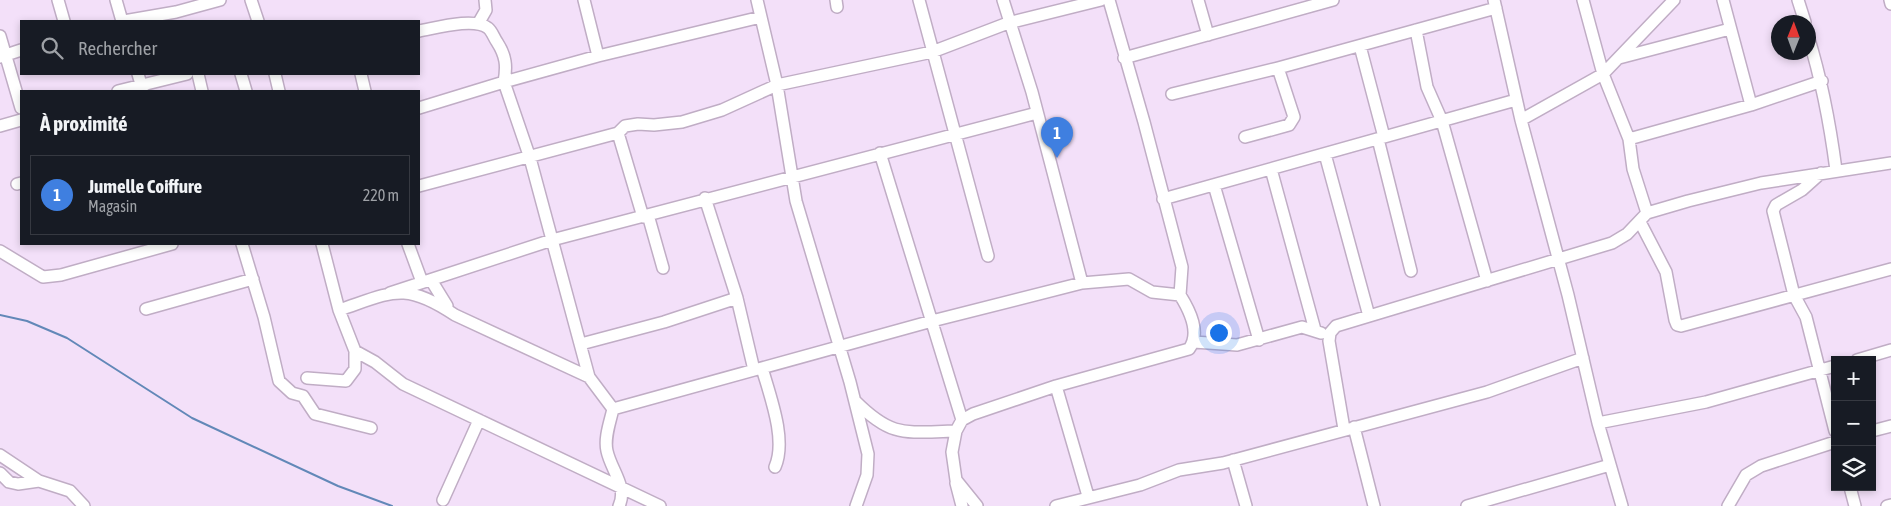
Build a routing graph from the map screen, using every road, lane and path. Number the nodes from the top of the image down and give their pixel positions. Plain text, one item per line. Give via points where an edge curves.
1 (58, 0) edge
2 (116, 0) edge
3 (173, 0) edge
4 (251, 0) edge
5 (485, 0) edge
6 (584, 0) edge
7 (757, 0) edge
8 (919, 0) edge
9 (1003, 0) edge
10 (1101, 0) edge
11 (1109, 0) edge
12 (1198, 0) edge
13 (1333, 0) edge
14 (1583, 0) edge
15 (1674, 0) edge
16 (1723, 0) edge
17 (1798, 0) edge
18 (1890, 0) edge
19 (213, 1) edge
20 (1495, 4) edge
21 (1891, 4) edge
22 (176, 12) junction
23 (1803, 15) edge
24 (761, 17) junction
25 (64, 20) edge
26 (123, 20) edge
27 (129, 20) edge
28 (258, 20) edge
29 (1008, 23) junction
30 (478, 24) junction
31 (1730, 29) junction
32 (420, 30) edge
33 (1416, 30) junction
34 (1208, 35) junction
35 (0, 36) edge
36 (1360, 46) junction
37 (20, 50) edge
38 (932, 52) junction
39 (3, 56) edge
40 (598, 56) junction
41 (1124, 58) junction
42 (1619, 58) junction
43 (1815, 60) edge
44 (1278, 68) junction
45 (1603, 74) junction
46 (182, 75) edge
47 (198, 75) edge
48 (241, 75) edge
49 (275, 75) edge
50 (361, 75) edge
51 (504, 82) junction
52 (1822, 82) junction
53 (141, 83) edge
54 (778, 86) junction
55 (121, 90) edge
56 (202, 90) edge
57 (246, 90) edge
58 (279, 90) edge
59 (365, 90) edge
60 (1172, 94) dead end
61 (1516, 100) junction
62 (20, 105) edge
63 (1751, 105) junction
64 (420, 108) edge
65 (1037, 113) junction
66 (20, 120) edge
67 (1520, 120) junction
68 (1442, 121) junction
69 (0, 126) edge
70 (618, 134) junction
71 (956, 135) junction
72 (1246, 136) dead end
73 (1381, 138) junction
74 (1628, 139) junction
75 (880, 153) junction
76 (1325, 154) junction
77 (530, 158) junction
78 (1891, 162) edge
79 (1270, 169) junction
80 (1836, 170) junction
81 (1821, 173) junction
82 (793, 178) junction
83 (1214, 184) junction
84 (420, 186) edge
85 (705, 198) junction
86 (1163, 199) junction
87 (646, 216) junction
88 (1643, 217) junction
89 (552, 240) junction
90 (165, 245) edge
91 (242, 245) edge
92 (322, 245) edge
93 (408, 245) edge
94 (129, 250) edge
95 (0, 251) edge
96 (988, 256) dead end
97 (1558, 260) junction
98 (663, 268) dead end
99 (1891, 269) edge
100 (1411, 271) dead end
101 (253, 279) junction
102 (426, 281) junction
103 (1487, 281) junction
104 (1082, 283) junction
105 (390, 293) junction
106 (1794, 294) junction
107 (1180, 295) junction
108 (737, 298) junction
109 (146, 309) dead end
110 (339, 310) junction
111 (455, 314) junction
112 (1369, 316) junction
113 (932, 321) junction
114 (1315, 330) junction
115 (1330, 337) junction
116 (1260, 340) junction
117 (1194, 342) junction
118 (581, 344) junction
119 (838, 347) junction
120 (1891, 350) edge
121 (355, 352) junction
122 (1871, 356) edge
123 (1584, 358) junction
124 (1831, 367) edge
125 (758, 369) junction
126 (1819, 370) junction
127 (589, 377) junction
128 (308, 378) dead end
129 (1056, 386) junction
130 (854, 400) junction
131 (613, 409) junction
132 (1831, 416) edge
133 (479, 420) junction
134 (962, 420) junction
135 (1598, 423) junction
136 (1891, 426) edge
137 (371, 428) dead end
138 (1349, 428) junction
139 (1876, 430) edge
140 (956, 431) junction
141 (1831, 443) edge
142 (0, 455) edge
143 (1233, 460) junction
144 (1610, 465) junction
145 (775, 467) dead end
146 (0, 473) edge
147 (956, 480) junction
148 (39, 481) junction
149 (621, 487) junction
150 (1851, 491) edge
151 (1088, 496) junction
152 (443, 500) dead end
153 (1891, 505) edge
154 (84, 506) edge
155 (619, 506) edge
156 (660, 506) edge
157 (856, 506) edge
158 (962, 506) edge
159 (977, 506) edge
160 (1056, 506) edge
161 (1246, 506) edge
162 (1374, 506) edge
163 (1467, 506) edge
164 (1622, 506) edge
165 (1728, 506) edge
166 (1855, 506) edge
167 (1887, 506) edge

1 - 25 street
2 - 26 street
3 - 22 street
4 - 28 street
5 - 30 street via 486,10
6 - 40 street
7 - 24 street
8 - 38 street
9 - 29 street
10 - 29 street
11 - 41 street
12 - 34 street
13 - 34 street
14 - 45 street
15 - 42 street
16 - 31 street
17 - 23 street
18 - 21 street
19 - 22 street
20 - 33 street
20 - 61 street
22 - 27 street
24 - 40 street
24 - 54 street
29 - 38 street
29 - 65 street
30 - 32 street
30 - 51 street via 489,28 503,51 507,66
31 - 42 street
31 - 63 street
33 - 36 street
33 - 68 street via 1427,86
34 - 41 street
35 - 39 street
36 - 44 street
36 - 73 street
37 - 39 street
38 - 54 street
38 - 71 street
39 - 62 street
40 - 51 street
41 - 86 street
42 - 45 street
43 - 52 street
44 - 60 street
44 - 72 street via 1293,122
45 - 67 street
45 - 74 street
46 - 53 street
47 - 56 street
48 - 57 street
49 - 58 street
50 - 59 street
51 - 64 street
51 - 77 street
52 - 63 street
52 - 80 street
53 - 55 street
54 - 70 street via 722,110 682,122 625,126
54 - 82 street
61 - 67 street
61 - 68 street
63 - 74 street
65 - 71 street
65 - 104 street
66 - 69 street
67 - 97 street
68 - 73 street
68 - 103 street
70 - 77 street
70 - 87 street
71 - 75 street
71 - 96 street
73 - 76 street
73 - 100 street
74 - 88 street
75 - 82 street
75 - 113 street
76 - 79 street
76 - 112 street
77 - 84 street
77 - 89 street
78 - 80 street
79 - 83 street
79 - 114 street
80 - 81 street
81 - 88 street via 1752,185
81 - 106 street via 1802,190 1776,205 1773,211
82 - 85 street
82 - 119 street via 796,201
83 - 86 street
83 - 116 street
85 - 87 street
85 - 108 street
86 - 107 street via 1182,268
87 - 89 street
87 - 98 street
88 - 97 street via 1627,234 1612,243
88 - 106 street via 1666,272 1677,325 1693,324
89 - 102 street
89 - 118 street
90 - 94 street
91 - 101 street
92 - 110 street
93 - 102 street
94 - 95 street via 61,275 43,277
97 - 103 street
97 - 123 street
99 - 106 street
101 - 109 street
101 - 137 street via 279,381 292,393 303,396 315,414
102 - 105 street
102 - 111 street
103 - 112 street
104 - 107 street via 1129,279 1152,292
104 - 113 street
105 - 110 street
105 - 111 street via 415,293
106 - 126 street via 1806,316
107 - 117 street via 1196,331
108 - 118 street
108 - 125 street
110 - 121 street
111 - 127 street
112 - 115 street via 1336,326
113 - 119 street
113 - 134 street
114 - 115 street
114 - 116 street via 1290,329
115 - 138 street
116 - 117 street via 1237,345
117 - 129 street via 1189,349
118 - 127 street
119 - 125 street
119 - 130 street
120 - 122 street
121 - 128 street via 355,369 346,381
121 - 133 street via 375,362 403,384
123 - 135 street
123 - 138 street via 1487,392
124 - 126 street
125 - 131 street
125 - 145 street via 774,413 779,448
126 - 132 street
126 - 135 street via 1706,402
127 - 131 street
129 - 134 street
129 - 151 street
130 - 140 street via 888,428 903,432
130 - 157 street via 868,454 867,475
131 - 149 street via 607,451
133 - 149 street
133 - 152 street
134 - 140 street
135 - 144 street
136 - 139 street
138 - 143 street
138 - 162 street
140 - 147 street via 952,452
141 - 165 street via 1760,466 1746,475
142 - 148 street
143 - 151 street via 1179,470 1140,485
143 - 161 street
144 - 163 street
144 - 164 street
146 - 148 street via 9,482 18,484
147 - 158 street
147 - 159 street
148 - 154 street via 70,491
149 - 155 street via 623,498
149 - 156 street
150 - 166 street
151 - 160 street
153 - 167 street

